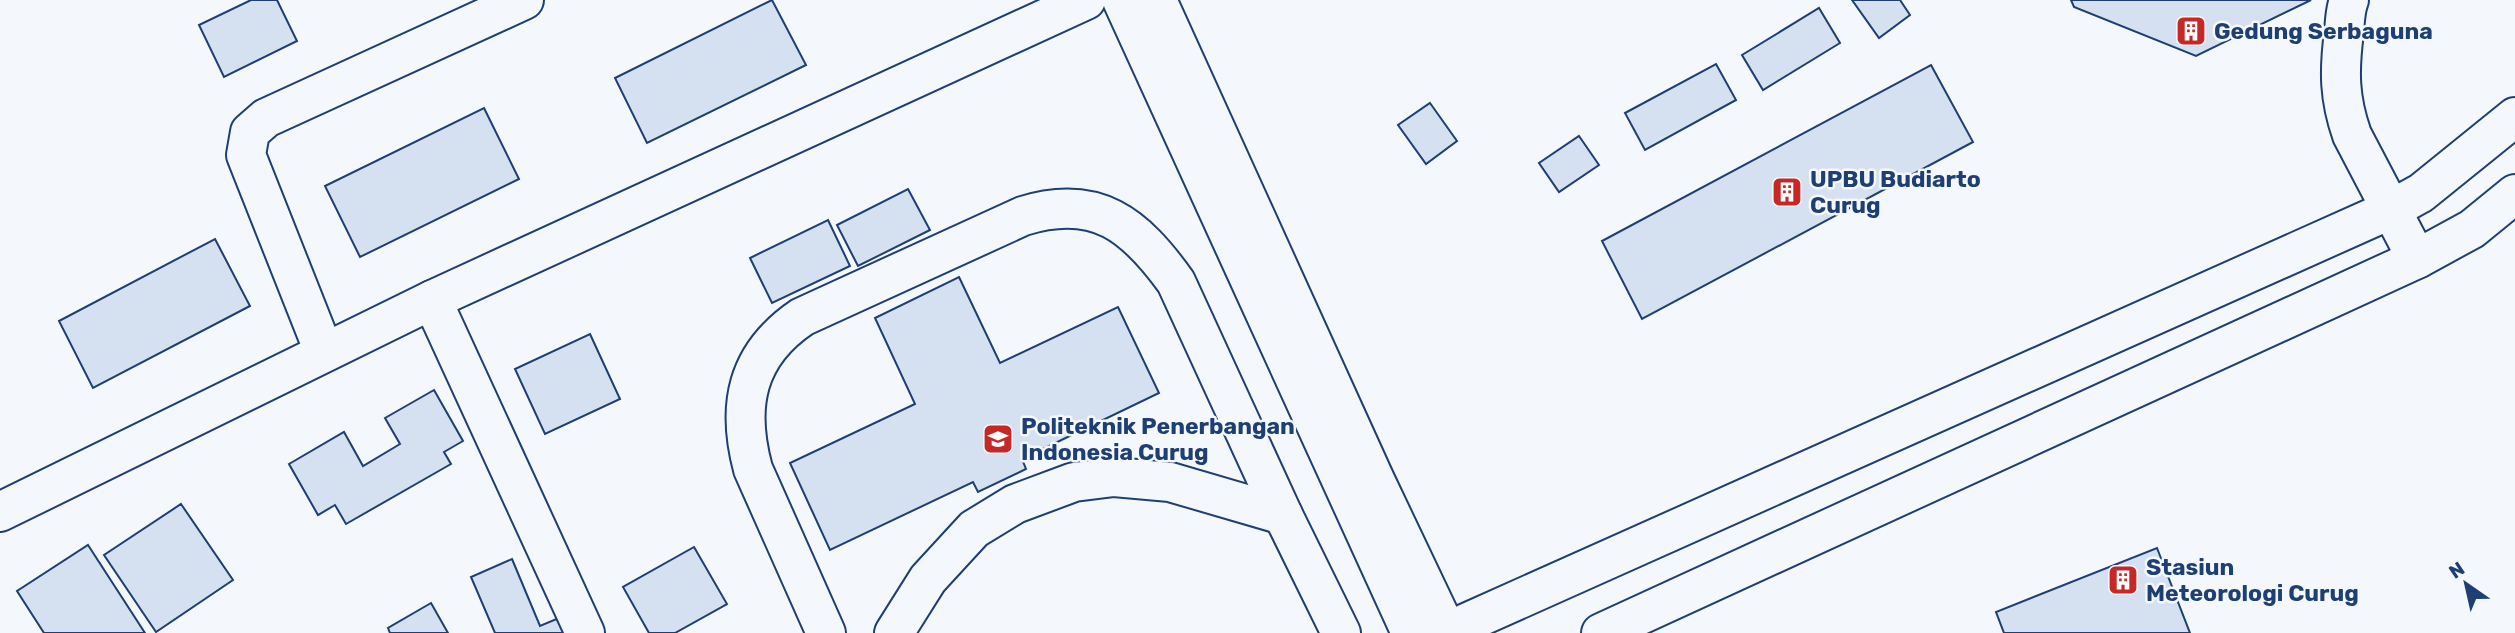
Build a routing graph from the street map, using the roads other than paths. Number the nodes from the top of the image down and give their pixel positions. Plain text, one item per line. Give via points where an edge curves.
1 (524, 0) edge
2 (1086, 0) edge
3 (1122, 0) edge
4 (1157, 0) edge
5 (2349, 0) edge
6 (2515, 117) edge
7 (2515, 194) edge
8 (2392, 209) junction
9 (2417, 258) junction
10 (432, 300) junction
11 (324, 352) junction
12 (0, 512) edge
13 (1283, 515) junction
14 (1443, 629) edge
15 (585, 633) edge
16 (826, 633) edge
17 (894, 633) edge
18 (1341, 633) edge
19 (1601, 633) edge

1 - 11 lane via 266,118 250,132 246,155
2 - 10 lane
3 - 14 lane
4 - 14 lane
5 - 8 lane via 2340,92 2353,135
6 - 8 lane via 2421,192
7 - 9 lane via 2472,229
8 - 9 lane
8 - 14 lane
9 - 19 lane
10 - 11 lane
10 - 15 lane
11 - 12 lane
13 - 16 lane via 1177,282 1156,255 1131,229 1096,213 1072,208 1041,211 802,317 783,330 751,377 744,414 753,469
13 - 17 lane via 1170,482 1114,477 1074,482 1014,504 974,530 928,579
13 - 18 lane

